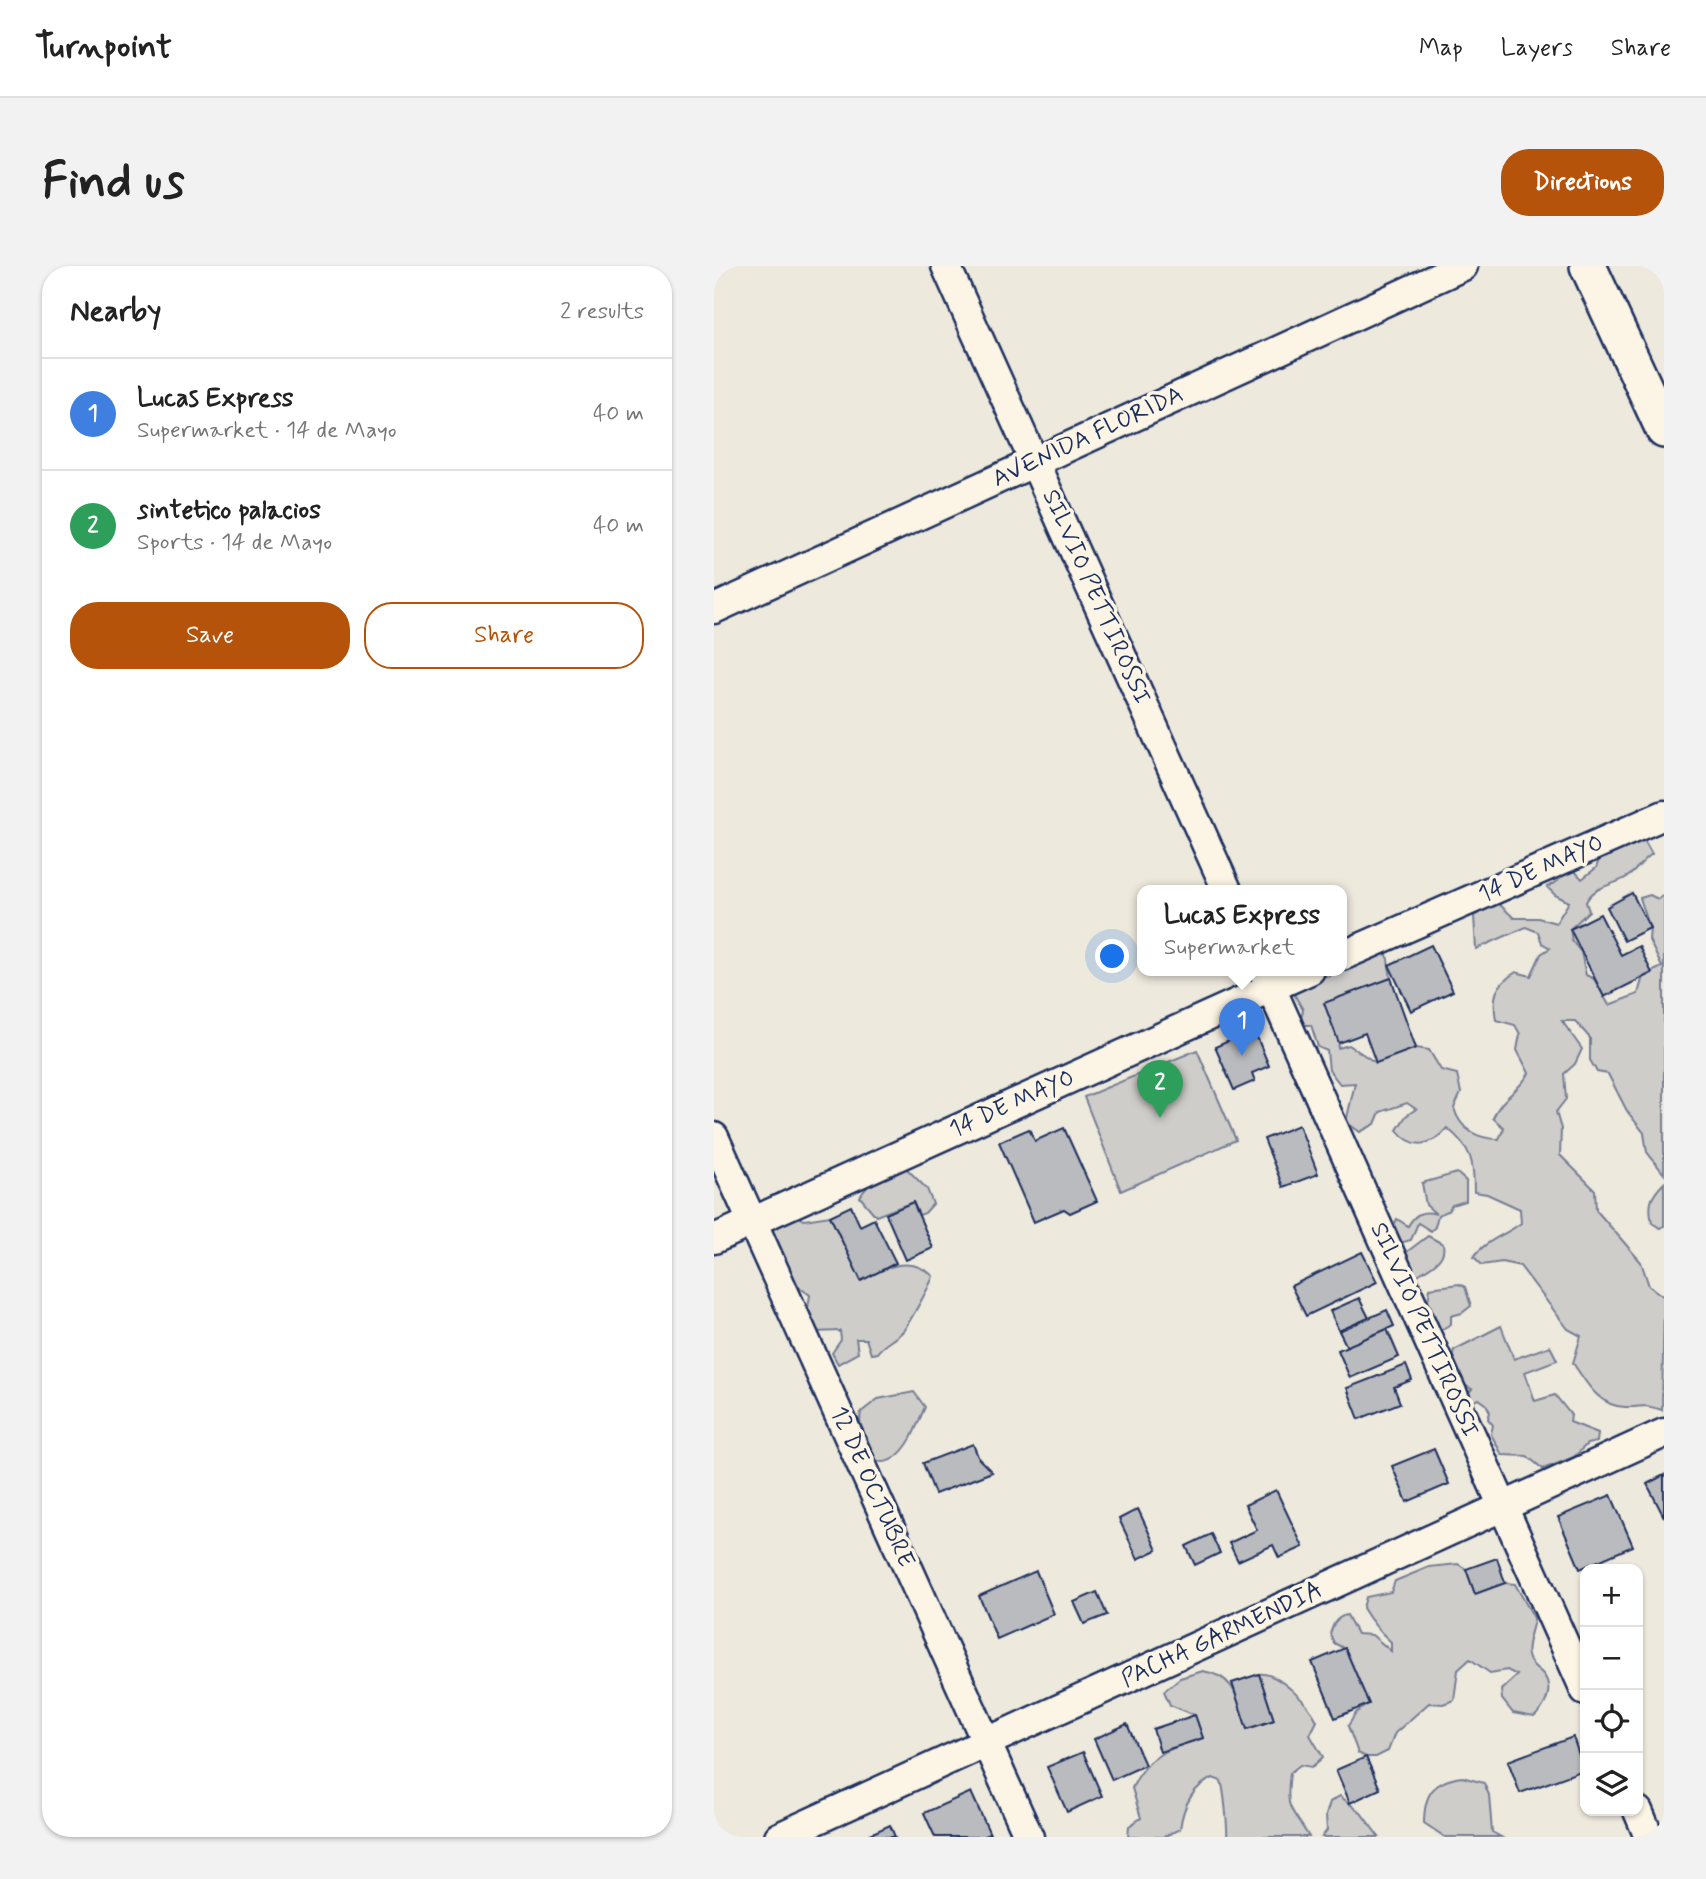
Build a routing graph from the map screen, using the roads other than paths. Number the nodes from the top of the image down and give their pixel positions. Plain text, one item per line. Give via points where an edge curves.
1 (947, 266) edge
2 (1463, 266) edge
3 (1588, 266) edge
4 (1664, 430) edge
5 (1035, 462) junction
6 (714, 609) edge
7 (1664, 815) edge
8 (1225, 885) edge
9 (1347, 954) edge
10 (1267, 979) edge
11 (714, 1137) edge
12 (752, 1221) junction
13 (714, 1239) edge
14 (1664, 1433) edge
15 (1505, 1506) junction
16 (1580, 1678) edge
17 (987, 1742) junction
18 (1640, 1816) edge
19 (779, 1837) edge
20 (1029, 1837) edge
21 (1649, 1837) edge

1 - 5 street, SILVIO PETTIROSSI
2 - 5 street, AVENIDA FLORIDA
3 - 4 main road
5 - 6 street, AVENIDA FLORIDA
5 - 8 street, SILVIO PETTIROSSI
7 - 9 street, 14 DE MAYO
10 - 12 street, 14 DE MAYO
10 - 15 street, SILVIO PETTIROSSI
11 - 12 street, 12 DE OCTUBRE
12 - 13 street, 14 DE MAYO
12 - 17 street, 12 DE OCTUBRE
14 - 15 street, PACHA GARMENDIA
15 - 16 street, SILVIO PETTIROSSI
15 - 17 street, PACHA GARMENDIA
17 - 19 street, PACHA GARMENDIA
17 - 20 street, 12 DE OCTUBRE
18 - 21 street

